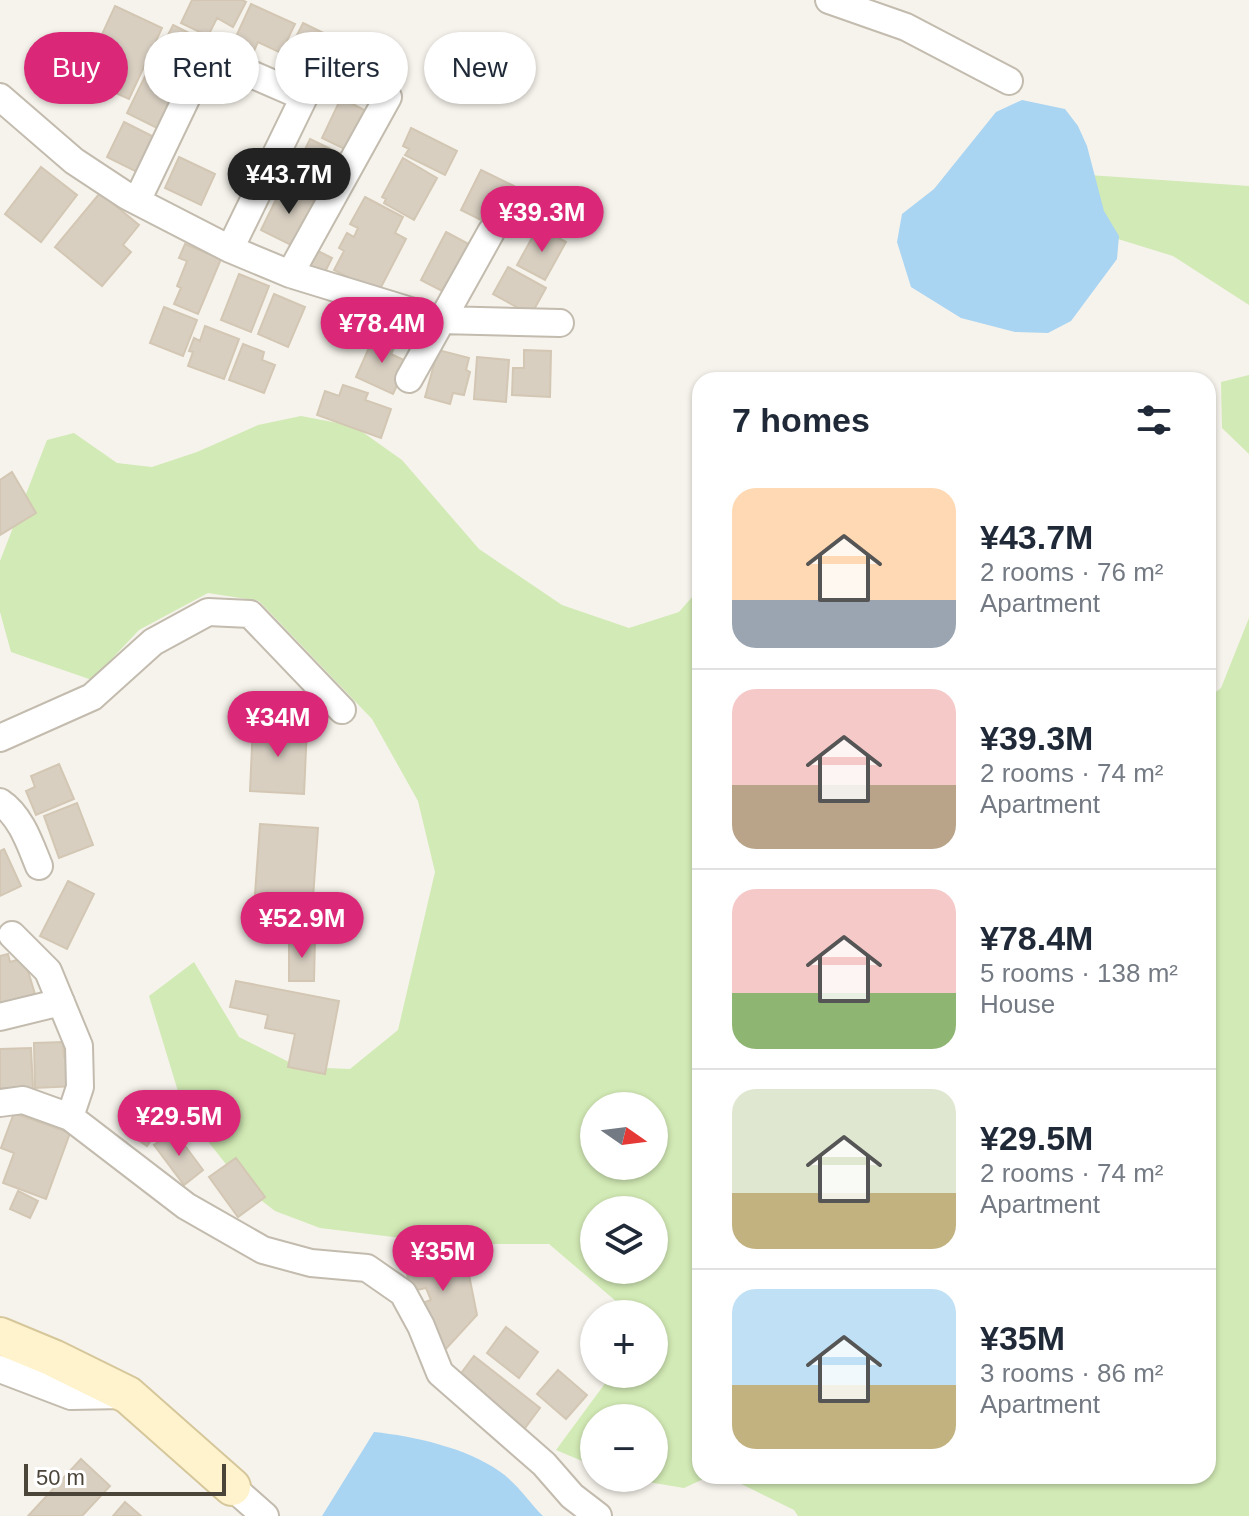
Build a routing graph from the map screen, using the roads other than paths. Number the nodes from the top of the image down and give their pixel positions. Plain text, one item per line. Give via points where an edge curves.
1 (829, 0) edge
2 (1009, 81) dead end
3 (0, 97) edge
4 (384, 104) edge
5 (137, 201) junction
6 (491, 232) dead end
7 (230, 249) junction
8 (290, 274) junction
9 (440, 320) junction
10 (560, 323) dead end
11 (409, 379) dead end
12 (342, 710) dead end
13 (0, 738) edge
14 (0, 802) edge
15 (39, 866) dead end
16 (12, 935) dead end
17 (61, 1002) junction
18 (0, 1017) edge
19 (0, 1103) edge
20 (70, 1117) junction
21 (0, 1336) edge
22 (0, 1369) edge
23 (128, 1395) junction
24 (232, 1487) joint
25 (265, 1516) edge
26 (598, 1516) edge

1 - 2 street via 906,27
3 - 5 street via 74,161
4 - 8 street
5 - 7 street
5 - 7 street via 207,55 304,97
6 - 9 street
7 - 8 street
8 - 9 street
9 - 10 street
9 - 11 street
12 - 13 street via 250,614 208,612 153,642 92,697
14 - 15 street via 28,838
16 - 17 street via 48,971
17 - 18 street
17 - 20 street via 79,1046 80,1087
19 - 20 street via 23,1100
20 - 26 street via 186,1206 263,1250 311,1263 367,1268 403,1293 440,1373
21 - 23 street
22 - 23 street via 71,1396
23 - 24 street
24 - 25 street

